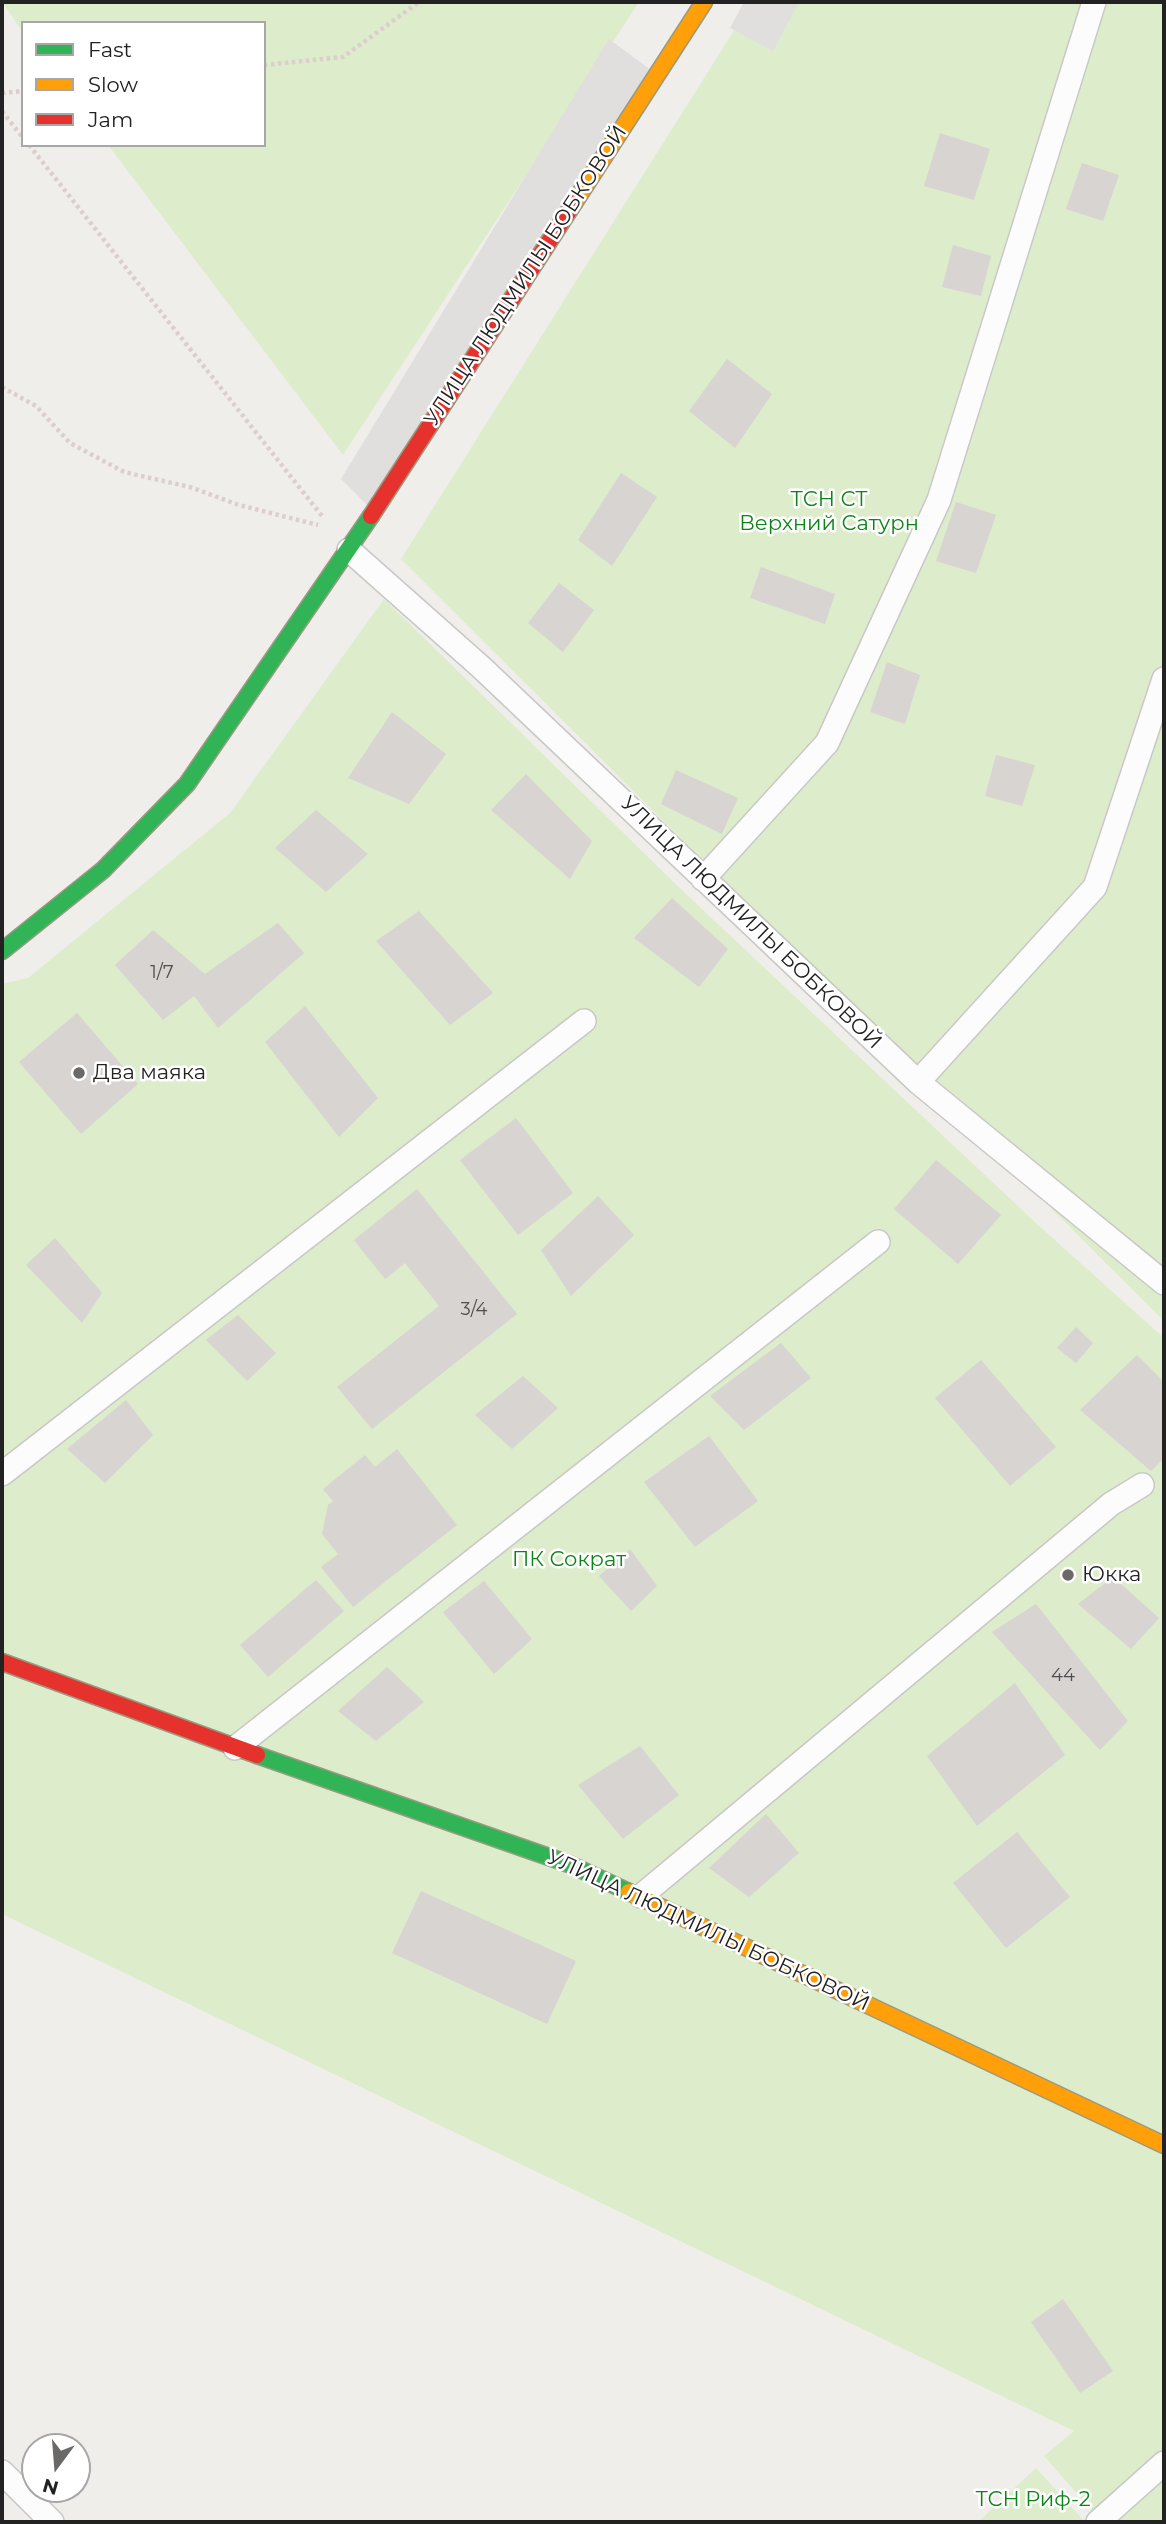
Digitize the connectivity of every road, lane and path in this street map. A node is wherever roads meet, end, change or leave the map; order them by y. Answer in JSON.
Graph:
{"nodes":[{"id":1,"x":419,"y":2,"type":"edge"},
{"id":2,"x":704,"y":2,"type":"edge"},
{"id":3,"x":1094,"y":2,"type":"edge"},
{"id":4,"x":266,"y":65,"type":"edge"},
{"id":5,"x":21,"y":91,"type":"edge"},
{"id":6,"x":2,"y":93,"type":"edge"},
{"id":7,"x":2,"y":111,"type":"edge"},
{"id":8,"x":21,"y":135,"type":"edge"},
{"id":9,"x":31,"y":147,"type":"edge"},
{"id":10,"x":2,"y":387,"type":"edge"},
{"id":11,"x":332,"y":529,"type":"junction"},
{"id":12,"x":349,"y":550,"type":"junction"},
{"id":13,"x":1164,"y":679,"type":"edge"},
{"id":14,"x":703,"y":878,"type":"junction"},
{"id":15,"x":2,"y":951,"type":"edge"},
{"id":16,"x":584,"y":1021,"type":"dead end"},
{"id":17,"x":918,"y":1082,"type":"junction"},
{"id":18,"x":878,"y":1242,"type":"dead end"},
{"id":19,"x":1164,"y":1283,"type":"edge"},
{"id":20,"x":2,"y":1474,"type":"edge"},
{"id":21,"x":1142,"y":1485,"type":"dead end"},
{"id":22,"x":2,"y":1662,"type":"edge"},
{"id":23,"x":235,"y":1748,"type":"junction"},
{"id":24,"x":641,"y":1896,"type":"junction"},
{"id":25,"x":1164,"y":2145,"type":"edge"},
{"id":26,"x":1164,"y":2463,"type":"edge"},
{"id":27,"x":2,"y":2472,"type":"edge"},
{"id":28,"x":52,"y":2522,"type":"edge"},
{"id":29,"x":1098,"y":2522,"type":"edge"}],
"edges":[{"from":1,"to":4,"type":"path"},
{"from":2,"to":12,"type":"street","name":"УЛИЦА ЛЮДМИЛЫ БОБКОВОЙ"},
{"from":3,"to":14,"type":"lane"},
{"from":5,"to":6,"type":"path"},
{"from":7,"to":8,"type":"path"},
{"from":9,"to":11,"type":"path"},
{"from":10,"to":11,"type":"path"},
{"from":11,"to":12,"type":"path"},
{"from":12,"to":14,"type":"lane","name":"УЛИЦА ЛЮДМИЛЫ БОБКОВОЙ"},
{"from":12,"to":15,"type":"street","name":"УЛИЦА ЛЮДМИЛЫ БОБКОВОЙ"},
{"from":13,"to":17,"type":"lane"},
{"from":14,"to":17,"type":"lane","name":"УЛИЦА ЛЮДМИЛЫ БОБКОВОЙ"},
{"from":16,"to":20,"type":"lane"},
{"from":17,"to":19,"type":"lane","name":"УЛИЦА ЛЮДМИЛЫ БОБКОВОЙ"},
{"from":18,"to":23,"type":"lane"},
{"from":21,"to":24,"type":"lane"},
{"from":22,"to":23,"type":"street","name":"УЛИЦА ЛЮДМИЛЫ БОБКОВОЙ"},
{"from":23,"to":24,"type":"street","name":"УЛИЦА ЛЮДМИЛЫ БОБКОВОЙ"},
{"from":24,"to":25,"type":"street","name":"УЛИЦА ЛЮДМИЛЫ БОБКОВОЙ"},
{"from":26,"to":29,"type":"lane"},
{"from":27,"to":28,"type":"lane"}]}
